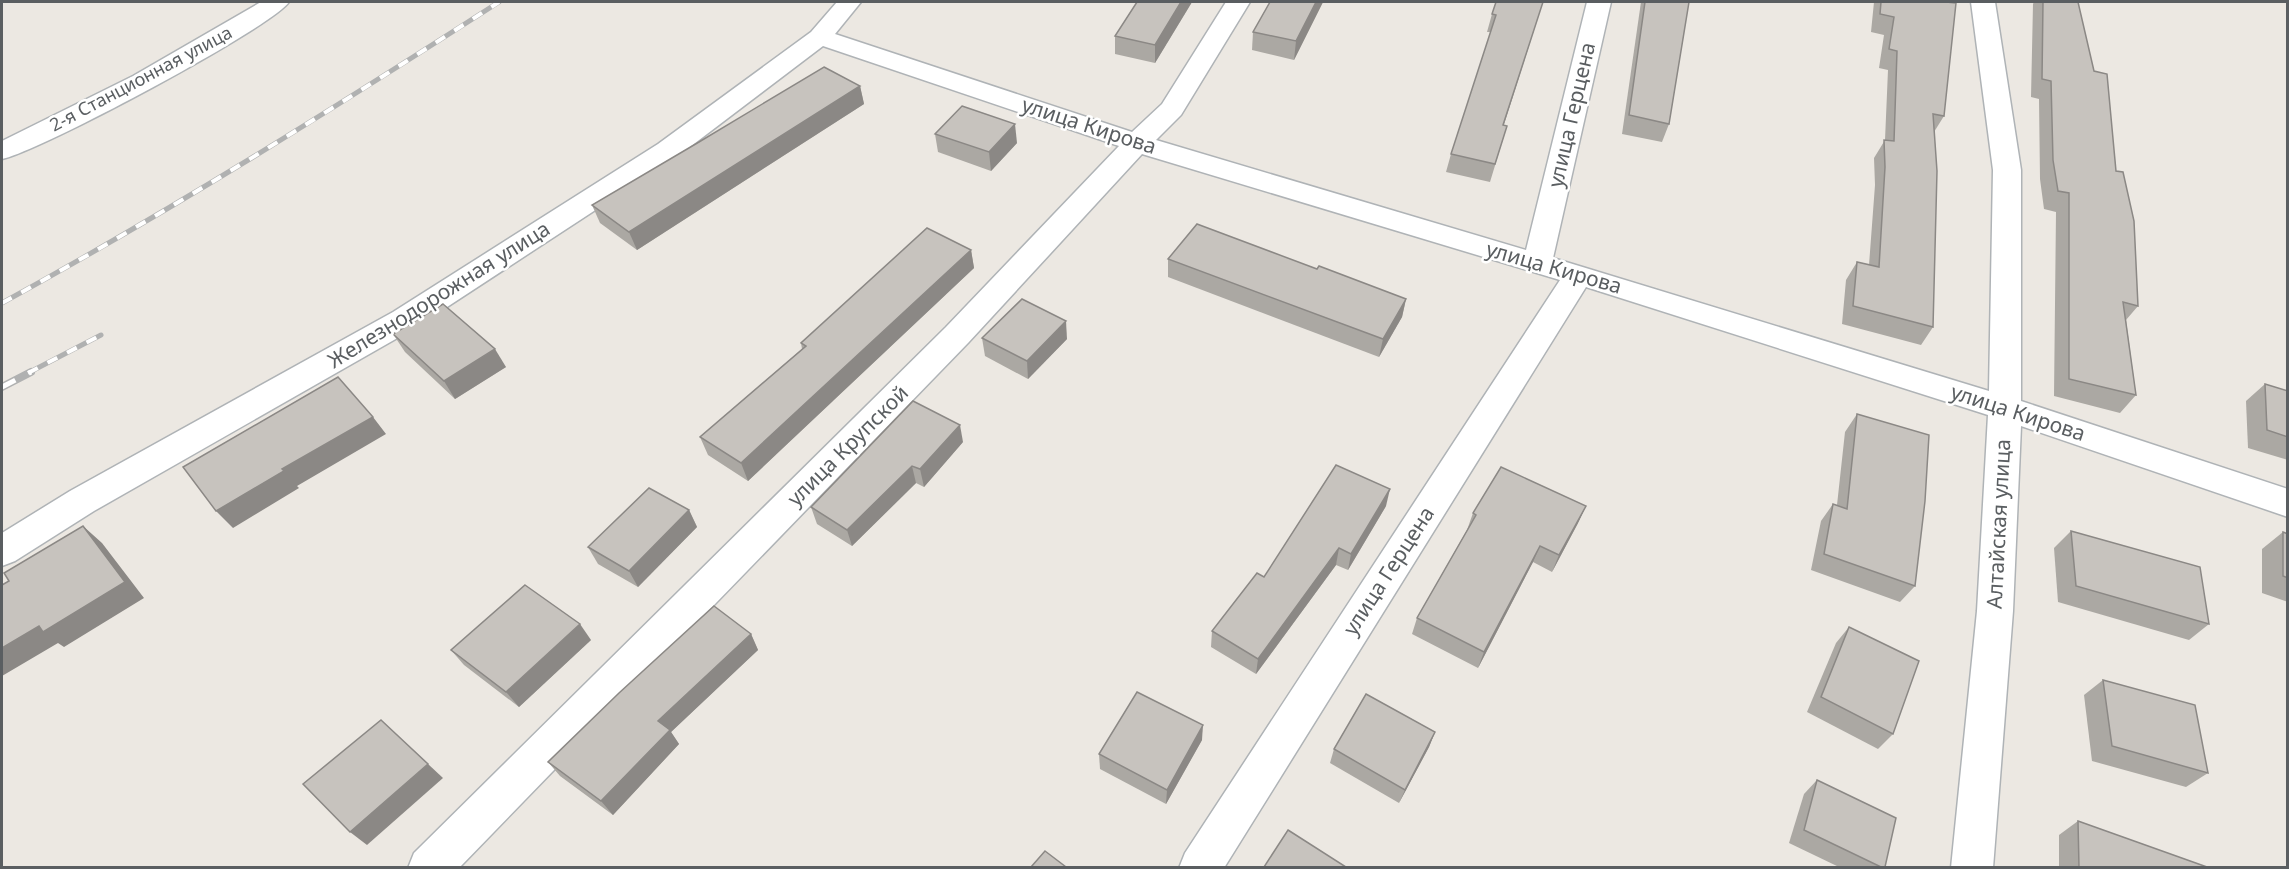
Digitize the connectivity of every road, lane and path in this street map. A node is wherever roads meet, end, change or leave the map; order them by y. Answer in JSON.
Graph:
{"nodes":[{"id":1,"x":277,"y":2,"type":"edge"},
{"id":2,"x":849,"y":2,"type":"edge"},
{"id":3,"x":1238,"y":2,"type":"edge"},
{"id":4,"x":1599,"y":2,"type":"edge"},
{"id":5,"x":1983,"y":2,"type":"edge"},
{"id":6,"x":820,"y":37,"type":"junction"},
{"id":7,"x":1137,"y":143,"type":"junction"},
{"id":8,"x":2,"y":151,"type":"edge"},
{"id":9,"x":1537,"y":264,"type":"junction"},
{"id":10,"x":1579,"y":274,"type":"junction"},
{"id":11,"x":2005,"y":408,"type":"junction"},
{"id":12,"x":2288,"y":503,"type":"edge"},
{"id":13,"x":2,"y":551,"type":"edge"},
{"id":14,"x":429,"y":867,"type":"edge"},
{"id":15,"x":1200,"y":867,"type":"edge"},
{"id":16,"x":1972,"y":867,"type":"edge"}],
"edges":[{"from":1,"to":8,"type":"street","name":"2-я Станционная улица"},
{"from":2,"to":6,"type":"street","name":"Железнодорожная улица"},
{"from":3,"to":7,"type":"street","name":"улица Крупской"},
{"from":4,"to":9,"type":"street","name":"улица Герцена"},
{"from":5,"to":11,"type":"street","name":"Алтайская улица"},
{"from":6,"to":7,"type":"street","name":"улица Кирова"},
{"from":6,"to":13,"type":"street","name":"Железнодорожная улица"},
{"from":7,"to":9,"type":"street","name":"улица Кирова"},
{"from":7,"to":14,"type":"street","name":"улица Крупской"},
{"from":9,"to":10,"type":"street","name":"улица Кирова"},
{"from":10,"to":11,"type":"street","name":"улица Кирова"},
{"from":10,"to":15,"type":"street","name":"улица Герцена"},
{"from":11,"to":12,"type":"street","name":"улица Кирова"},
{"from":11,"to":16,"type":"street","name":"Алтайская улица"}]}
